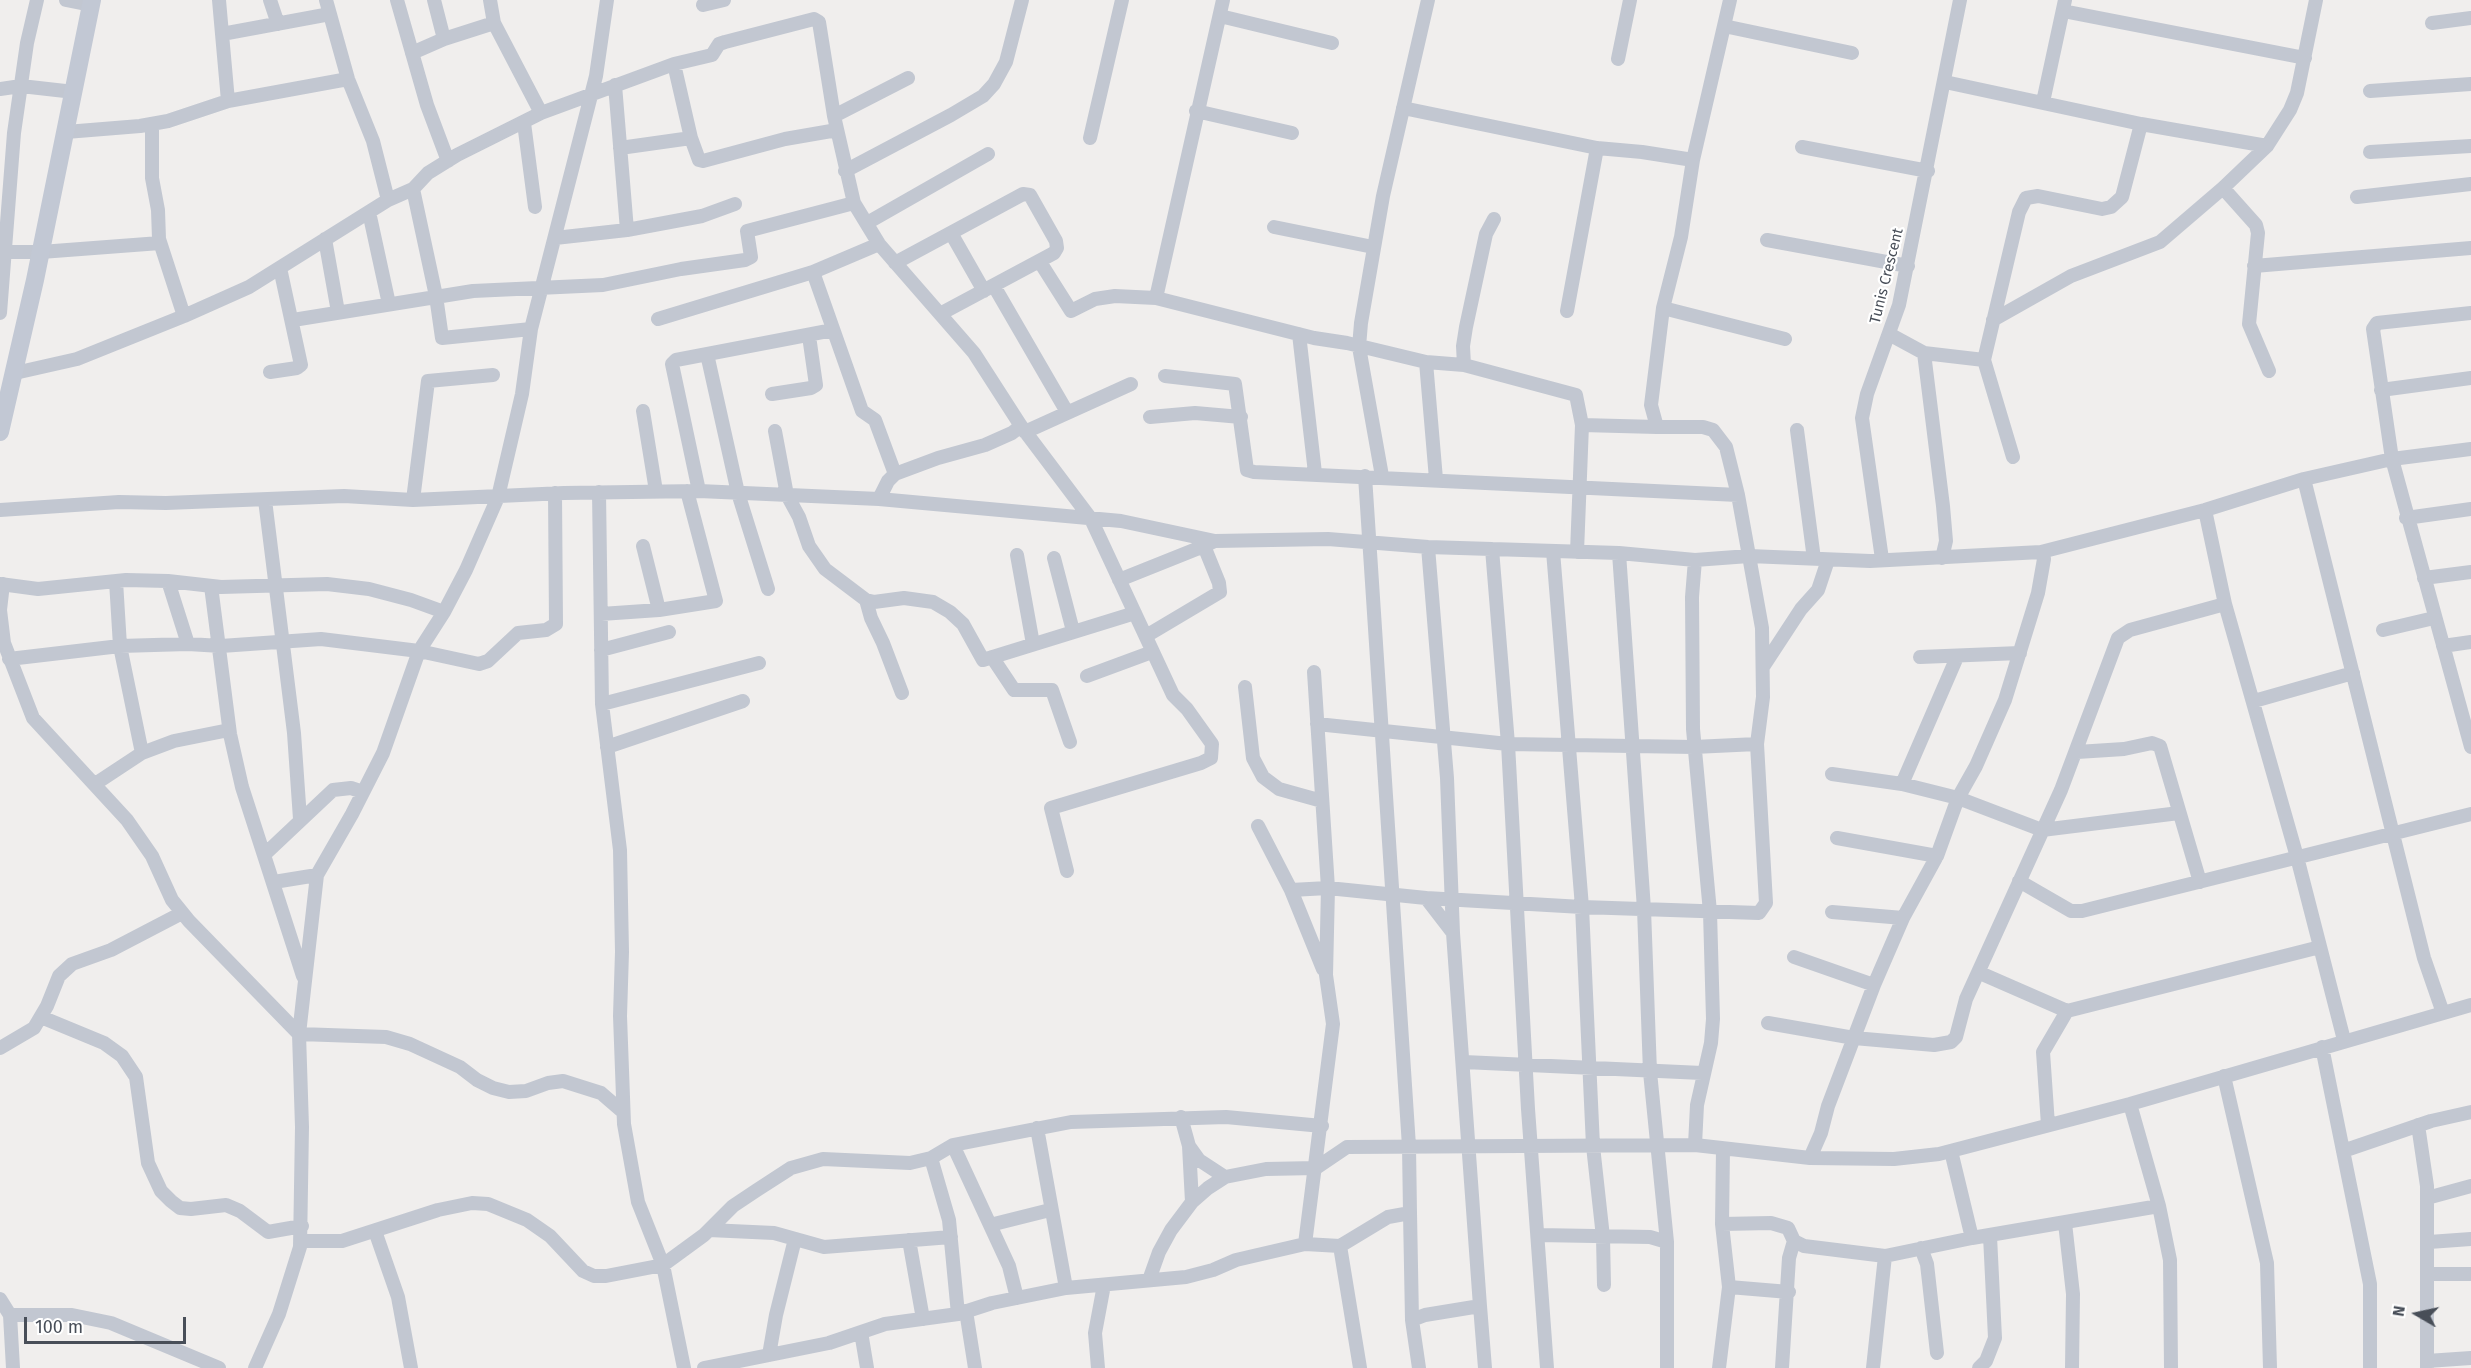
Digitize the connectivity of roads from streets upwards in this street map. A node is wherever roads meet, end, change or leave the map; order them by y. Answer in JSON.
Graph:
{"nodes":[{"id":1,"x":37,"y":0,"type":"edge"},
{"id":2,"x":66,"y":0,"type":"edge"},
{"id":3,"x":219,"y":0,"type":"edge"},
{"id":4,"x":270,"y":0,"type":"edge"},
{"id":5,"x":326,"y":0,"type":"edge"},
{"id":6,"x":397,"y":0,"type":"edge"},
{"id":7,"x":434,"y":0,"type":"edge"},
{"id":8,"x":490,"y":0,"type":"edge"},
{"id":9,"x":607,"y":0,"type":"edge"},
{"id":10,"x":724,"y":0,"type":"edge"},
{"id":11,"x":1022,"y":0,"type":"edge"},
{"id":12,"x":1122,"y":0,"type":"edge"},
{"id":13,"x":1223,"y":0,"type":"edge"},
{"id":14,"x":1428,"y":0,"type":"edge"},
{"id":15,"x":1630,"y":0,"type":"edge"},
{"id":16,"x":1730,"y":0,"type":"edge"},
{"id":17,"x":1960,"y":0,"type":"edge"},
{"id":18,"x":2316,"y":0,"type":"edge"},
{"id":19,"x":92,"y":2,"type":"edge"},
{"id":20,"x":2064,"y":5,"type":"edge"},
{"id":21,"x":703,"y":6,"type":"dead end"},
{"id":22,"x":330,"y":14,"type":"junction"},
{"id":23,"x":1220,"y":16,"type":"junction"},
{"id":24,"x":2471,"y":18,"type":"edge"},
{"id":25,"x":494,"y":23,"type":"junction"},
{"id":26,"x":2432,"y":23,"type":"dead end"},
{"id":27,"x":278,"y":24,"type":"junction"},
{"id":28,"x":1724,"y":27,"type":"junction"},
{"id":29,"x":222,"y":34,"type":"junction"},
{"id":30,"x":444,"y":39,"type":"junction"},
{"id":31,"x":1332,"y":43,"type":"dead end"},
{"id":32,"x":412,"y":53,"type":"junction"},
{"id":33,"x":1852,"y":53,"type":"dead end"},
{"id":34,"x":2305,"y":58,"type":"junction"},
{"id":35,"x":1618,"y":59,"type":"dead end"},
{"id":36,"x":674,"y":64,"type":"junction"},
{"id":37,"x":908,"y":78,"type":"dead end"},
{"id":38,"x":348,"y":79,"type":"junction"},
{"id":39,"x":1945,"y":82,"type":"junction"},
{"id":40,"x":2471,"y":84,"type":"edge"},
{"id":41,"x":615,"y":85,"type":"junction"},
{"id":42,"x":21,"y":86,"type":"junction"},
{"id":43,"x":0,"y":89,"type":"edge"},
{"id":44,"x":2370,"y":91,"type":"dead end"},
{"id":45,"x":74,"y":92,"type":"junction"},
{"id":46,"x":591,"y":94,"type":"junction"},
{"id":47,"x":228,"y":101,"type":"junction"},
{"id":48,"x":2043,"y":102,"type":"junction"},
{"id":49,"x":1403,"y":108,"type":"junction"},
{"id":50,"x":1196,"y":111,"type":"junction"},
{"id":51,"x":541,"y":113,"type":"junction"},
{"id":52,"x":524,"y":123,"type":"junction"},
{"id":53,"x":835,"y":123,"type":"junction"},
{"id":54,"x":152,"y":124,"type":"junction"},
{"id":55,"x":2141,"y":124,"type":"junction"},
{"id":56,"x":66,"y":132,"type":"junction"},
{"id":57,"x":1292,"y":133,"type":"dead end"},
{"id":58,"x":692,"y":138,"type":"junction"},
{"id":59,"x":1090,"y":138,"type":"dead end"},
{"id":60,"x":2267,"y":146,"type":"junction"},
{"id":61,"x":2471,"y":146,"type":"edge"},
{"id":62,"x":1802,"y":147,"type":"dead end"},
{"id":63,"x":620,"y":148,"type":"junction"},
{"id":64,"x":1597,"y":148,"type":"junction"},
{"id":65,"x":2370,"y":152,"type":"dead end"},
{"id":66,"x":988,"y":154,"type":"dead end"},
{"id":67,"x":1693,"y":160,"type":"junction"},
{"id":68,"x":448,"y":161,"type":"junction"},
{"id":69,"x":845,"y":171,"type":"junction"},
{"id":70,"x":1928,"y":171,"type":"junction"},
{"id":71,"x":2471,"y":184,"type":"edge"},
{"id":72,"x":2223,"y":188,"type":"junction"},
{"id":73,"x":413,"y":189,"type":"junction"},
{"id":74,"x":2357,"y":197,"type":"dead end"},
{"id":75,"x":388,"y":200,"type":"junction"},
{"id":76,"x":854,"y":203,"type":"junction"},
{"id":77,"x":735,"y":204,"type":"dead end"},
{"id":78,"x":535,"y":207,"type":"dead end"},
{"id":79,"x":369,"y":212,"type":"junction"},
{"id":80,"x":1494,"y":219,"type":"dead end"},
{"id":81,"x":867,"y":223,"type":"junction"},
{"id":82,"x":1274,"y":227,"type":"dead end"},
{"id":83,"x":627,"y":230,"type":"junction"},
{"id":84,"x":951,"y":233,"type":"junction"},
{"id":85,"x":555,"y":238,"type":"junction"},
{"id":86,"x":325,"y":239,"type":"junction"},
{"id":87,"x":1767,"y":240,"type":"dead end"},
{"id":88,"x":160,"y":243,"type":"junction"},
{"id":89,"x":879,"y":244,"type":"junction"},
{"id":90,"x":1372,"y":247,"type":"junction"},
{"id":91,"x":2471,"y":248,"type":"edge"},
{"id":92,"x":3,"y":252,"type":"edge"},
{"id":93,"x":41,"y":252,"type":"junction"},
{"id":94,"x":1040,"y":262,"type":"junction"},
{"id":95,"x":895,"y":263,"type":"junction"},
{"id":96,"x":1908,"y":266,"type":"junction"},
{"id":97,"x":2254,"y":266,"type":"junction"},
{"id":98,"x":280,"y":268,"type":"junction"},
{"id":99,"x":813,"y":272,"type":"junction"},
{"id":100,"x":541,"y":289,"type":"junction"},
{"id":101,"x":989,"y":289,"type":"junction"},
{"id":102,"x":436,"y":296,"type":"junction"},
{"id":103,"x":1156,"y":298,"type":"junction"},
{"id":104,"x":389,"y":304,"type":"junction"},
{"id":105,"x":1663,"y":308,"type":"junction"},
{"id":106,"x":1567,"y":311,"type":"dead end"},
{"id":107,"x":338,"y":312,"type":"junction"},
{"id":108,"x":2471,"y":312,"type":"edge"},
{"id":109,"x":0,"y":313,"type":"edge"},
{"id":110,"x":940,"y":314,"type":"junction"},
{"id":111,"x":184,"y":316,"type":"junction"},
{"id":112,"x":658,"y":319,"type":"dead end"},
{"id":113,"x":293,"y":320,"type":"junction"},
{"id":114,"x":1993,"y":320,"type":"junction"},
{"id":115,"x":531,"y":329,"type":"junction"},
{"id":116,"x":833,"y":330,"type":"junction"},
{"id":117,"x":1299,"y":334,"type":"junction"},
{"id":118,"x":1889,"y":334,"type":"junction"},
{"id":119,"x":808,"y":336,"type":"junction"},
{"id":120,"x":1785,"y":339,"type":"dead end"},
{"id":121,"x":1359,"y":347,"type":"junction"},
{"id":122,"x":1923,"y":352,"type":"junction"},
{"id":123,"x":707,"y":354,"type":"junction"},
{"id":124,"x":1984,"y":360,"type":"junction"},
{"id":125,"x":1426,"y":362,"type":"junction"},
{"id":126,"x":1464,"y":365,"type":"junction"},
{"id":127,"x":2269,"y":371,"type":"dead end"},
{"id":128,"x":270,"y":372,"type":"dead end"},
{"id":129,"x":15,"y":373,"type":"junction"},
{"id":130,"x":493,"y":375,"type":"dead end"},
{"id":131,"x":1165,"y":376,"type":"dead end"},
{"id":132,"x":2471,"y":378,"type":"edge"},
{"id":133,"x":1131,"y":384,"type":"dead end"},
{"id":134,"x":2381,"y":390,"type":"junction"},
{"id":135,"x":772,"y":394,"type":"dead end"},
{"id":136,"x":643,"y":411,"type":"dead end"},
{"id":137,"x":1067,"y":412,"type":"junction"},
{"id":138,"x":1150,"y":417,"type":"dead end"},
{"id":139,"x":1241,"y":417,"type":"junction"},
{"id":140,"x":1582,"y":425,"type":"junction"},
{"id":141,"x":1657,"y":427,"type":"junction"},
{"id":142,"x":1023,"y":429,"type":"junction"},
{"id":143,"x":1797,"y":430,"type":"dead end"},
{"id":144,"x":775,"y":431,"type":"dead end"},
{"id":145,"x":0,"y":432,"type":"edge"},
{"id":146,"x":2471,"y":449,"type":"edge"},
{"id":147,"x":2013,"y":457,"type":"dead end"},
{"id":148,"x":2392,"y":459,"type":"junction"},
{"id":149,"x":1315,"y":473,"type":"junction"},
{"id":150,"x":895,"y":474,"type":"junction"},
{"id":151,"x":1365,"y":476,"type":"junction"},
{"id":152,"x":1382,"y":476,"type":"junction"},
{"id":153,"x":1436,"y":479,"type":"junction"},
{"id":154,"x":2304,"y":479,"type":"junction"},
{"id":155,"x":1578,"y":487,"type":"junction"},
{"id":156,"x":656,"y":491,"type":"junction"},
{"id":157,"x":693,"y":491,"type":"junction"},
{"id":158,"x":599,"y":492,"type":"junction"},
{"id":159,"x":555,"y":493,"type":"junction"},
{"id":160,"x":738,"y":494,"type":"junction"},
{"id":161,"x":787,"y":495,"type":"junction"},
{"id":162,"x":1738,"y":495,"type":"junction"},
{"id":163,"x":498,"y":497,"type":"junction"},
{"id":164,"x":879,"y":499,"type":"junction"},
{"id":165,"x":265,"y":500,"type":"junction"},
{"id":166,"x":413,"y":500,"type":"junction"},
{"id":167,"x":2471,"y":508,"type":"edge"},
{"id":168,"x":0,"y":510,"type":"edge"},
{"id":169,"x":2205,"y":510,"type":"junction"},
{"id":170,"x":2406,"y":518,"type":"junction"},
{"id":171,"x":1091,"y":519,"type":"junction"},
{"id":172,"x":1369,"y":542,"type":"junction"},
{"id":173,"x":1210,"y":543,"type":"junction"},
{"id":174,"x":643,"y":546,"type":"dead end"},
{"id":175,"x":1428,"y":547,"type":"junction"},
{"id":176,"x":1492,"y":549,"type":"junction"},
{"id":177,"x":1553,"y":551,"type":"junction"},
{"id":178,"x":1577,"y":552,"type":"junction"},
{"id":179,"x":2041,"y":552,"type":"junction"},
{"id":180,"x":1619,"y":553,"type":"junction"},
{"id":181,"x":1017,"y":555,"type":"dead end"},
{"id":182,"x":1749,"y":556,"type":"junction"},
{"id":183,"x":1054,"y":558,"type":"dead end"},
{"id":184,"x":1946,"y":558,"type":"junction"},
{"id":185,"x":1882,"y":559,"type":"junction"},
{"id":186,"x":1695,"y":560,"type":"junction"},
{"id":187,"x":1821,"y":560,"type":"junction"},
{"id":188,"x":2471,"y":572,"type":"edge"},
{"id":189,"x":2424,"y":578,"type":"junction"},
{"id":190,"x":1119,"y":580,"type":"junction"},
{"id":191,"x":116,"y":581,"type":"junction"},
{"id":192,"x":168,"y":581,"type":"junction"},
{"id":193,"x":1,"y":584,"type":"edge"},
{"id":194,"x":277,"y":585,"type":"junction"},
{"id":195,"x":211,"y":586,"type":"junction"},
{"id":196,"x":768,"y":589,"type":"dead end"},
{"id":197,"x":866,"y":600,"type":"junction"},
{"id":198,"x":2225,"y":604,"type":"junction"},
{"id":199,"x":659,"y":610,"type":"junction"},
{"id":200,"x":444,"y":612,"type":"junction"},
{"id":201,"x":1135,"y":613,"type":"junction"},
{"id":202,"x":601,"y":614,"type":"junction"},
{"id":203,"x":2434,"y":618,"type":"junction"},
{"id":204,"x":2383,"y":630,"type":"dead end"},
{"id":205,"x":1072,"y":631,"type":"junction"},
{"id":206,"x":669,"y":632,"type":"dead end"},
{"id":207,"x":1146,"y":636,"type":"junction"},
{"id":208,"x":282,"y":640,"type":"junction"},
{"id":209,"x":2471,"y":642,"type":"edge"},
{"id":210,"x":188,"y":644,"type":"junction"},
{"id":211,"x":1033,"y":644,"type":"junction"},
{"id":212,"x":120,"y":646,"type":"junction"},
{"id":213,"x":221,"y":646,"type":"junction"},
{"id":214,"x":2443,"y":646,"type":"junction"},
{"id":215,"x":601,"y":650,"type":"junction"},
{"id":216,"x":419,"y":651,"type":"junction"},
{"id":217,"x":1152,"y":652,"type":"junction"},
{"id":218,"x":2020,"y":652,"type":"junction"},
{"id":219,"x":992,"y":657,"type":"junction"},
{"id":220,"x":1920,"y":657,"type":"dead end"},
{"id":221,"x":1957,"y":657,"type":"junction"},
{"id":222,"x":9,"y":659,"type":"junction"},
{"id":223,"x":759,"y":663,"type":"dead end"},
{"id":224,"x":1763,"y":667,"type":"junction"},
{"id":225,"x":1314,"y":672,"type":"dead end"},
{"id":226,"x":2354,"y":673,"type":"junction"},
{"id":227,"x":1087,"y":675,"type":"dead end"},
{"id":228,"x":1245,"y":687,"type":"dead end"},
{"id":229,"x":902,"y":693,"type":"dead end"},
{"id":230,"x":743,"y":701,"type":"dead end"},
{"id":231,"x":2254,"y":701,"type":"junction"},
{"id":232,"x":602,"y":704,"type":"junction"},
{"id":233,"x":1317,"y":724,"type":"junction"},
{"id":234,"x":230,"y":730,"type":"junction"},
{"id":235,"x":1382,"y":732,"type":"junction"},
{"id":236,"x":1444,"y":736,"type":"junction"},
{"id":237,"x":1070,"y":742,"type":"dead end"},
{"id":238,"x":1508,"y":744,"type":"junction"},
{"id":239,"x":1757,"y":744,"type":"junction"},
{"id":240,"x":1570,"y":745,"type":"junction"},
{"id":241,"x":1633,"y":746,"type":"junction"},
{"id":242,"x":608,"y":747,"type":"junction"},
{"id":243,"x":1694,"y":747,"type":"junction"},
{"id":244,"x":2471,"y":747,"type":"edge"},
{"id":245,"x":2077,"y":752,"type":"junction"},
{"id":246,"x":142,"y":753,"type":"junction"},
{"id":247,"x":1832,"y":774,"type":"dead end"},
{"id":248,"x":95,"y":784,"type":"junction"},
{"id":249,"x":1902,"y":784,"type":"junction"},
{"id":250,"x":363,"y":792,"type":"junction"},
{"id":251,"x":1958,"y":798,"type":"junction"},
{"id":252,"x":1322,"y":801,"type":"junction"},
{"id":253,"x":2179,"y":813,"type":"junction"},
{"id":254,"x":2471,"y":814,"type":"edge"},
{"id":255,"x":300,"y":819,"type":"junction"},
{"id":256,"x":1258,"y":826,"type":"dead end"},
{"id":257,"x":2042,"y":830,"type":"junction"},
{"id":258,"x":2394,"y":832,"type":"junction"},
{"id":259,"x":1837,"y":838,"type":"dead end"},
{"id":260,"x":264,"y":855,"type":"junction"},
{"id":261,"x":1937,"y":856,"type":"junction"},
{"id":262,"x":2297,"y":857,"type":"junction"},
{"id":263,"x":1067,"y":871,"type":"dead end"},
{"id":264,"x":316,"y":874,"type":"junction"},
{"id":265,"x":2019,"y":881,"type":"junction"},
{"id":266,"x":274,"y":882,"type":"junction"},
{"id":267,"x":2200,"y":882,"type":"junction"},
{"id":268,"x":1328,"y":888,"type":"junction"},
{"id":269,"x":1291,"y":890,"type":"junction"},
{"id":270,"x":1393,"y":893,"type":"junction"},
{"id":271,"x":1426,"y":898,"type":"junction"},
{"id":272,"x":1452,"y":898,"type":"junction"},
{"id":273,"x":1516,"y":903,"type":"junction"},
{"id":274,"x":1582,"y":908,"type":"junction"},
{"id":275,"x":1644,"y":909,"type":"junction"},
{"id":276,"x":1710,"y":912,"type":"junction"},
{"id":277,"x":1832,"y":912,"type":"dead end"},
{"id":278,"x":182,"y":913,"type":"junction"},
{"id":279,"x":1903,"y":918,"type":"junction"},
{"id":280,"x":1453,"y":933,"type":"junction"},
{"id":281,"x":2320,"y":947,"type":"junction"},
{"id":282,"x":1794,"y":957,"type":"dead end"},
{"id":283,"x":1980,"y":973,"type":"junction"},
{"id":284,"x":1326,"y":975,"type":"junction"},
{"id":285,"x":304,"y":978,"type":"junction"},
{"id":286,"x":1874,"y":985,"type":"junction"},
{"id":287,"x":2471,"y":1005,"type":"edge"},
{"id":288,"x":2067,"y":1011,"type":"junction"},
{"id":289,"x":2442,"y":1013,"type":"junction"},
{"id":290,"x":41,"y":1017,"type":"junction"},
{"id":291,"x":1768,"y":1023,"type":"dead end"},
{"id":292,"x":299,"y":1034,"type":"junction"},
{"id":293,"x":1854,"y":1038,"type":"junction"},
{"id":294,"x":2344,"y":1040,"type":"junction"},
{"id":295,"x":2322,"y":1047,"type":"junction"},
{"id":296,"x":0,"y":1048,"type":"edge"},
{"id":297,"x":1464,"y":1062,"type":"junction"},
{"id":298,"x":1526,"y":1064,"type":"junction"},
{"id":299,"x":1589,"y":1069,"type":"junction"},
{"id":300,"x":1650,"y":1072,"type":"junction"},
{"id":301,"x":1702,"y":1073,"type":"junction"},
{"id":302,"x":2224,"y":1076,"type":"junction"},
{"id":303,"x":2130,"y":1104,"type":"junction"},
{"id":304,"x":623,"y":1112,"type":"junction"},
{"id":305,"x":2471,"y":1112,"type":"edge"},
{"id":306,"x":1180,"y":1117,"type":"junction"},
{"id":307,"x":2048,"y":1125,"type":"junction"},
{"id":308,"x":2418,"y":1125,"type":"junction"},
{"id":309,"x":1322,"y":1126,"type":"junction"},
{"id":310,"x":1037,"y":1128,"type":"junction"},
{"id":311,"x":954,"y":1145,"type":"junction"},
{"id":312,"x":1701,"y":1145,"type":"junction"},
{"id":313,"x":1189,"y":1146,"type":"junction"},
{"id":314,"x":1409,"y":1146,"type":"junction"},
{"id":315,"x":1593,"y":1146,"type":"junction"},
{"id":316,"x":1658,"y":1146,"type":"junction"},
{"id":317,"x":1468,"y":1147,"type":"junction"},
{"id":318,"x":1531,"y":1148,"type":"junction"},
{"id":319,"x":1723,"y":1149,"type":"junction"},
{"id":320,"x":1952,"y":1151,"type":"junction"},
{"id":321,"x":2343,"y":1151,"type":"junction"},
{"id":322,"x":932,"y":1158,"type":"junction"},
{"id":323,"x":1810,"y":1158,"type":"junction"},
{"id":324,"x":1316,"y":1168,"type":"junction"},
{"id":325,"x":1225,"y":1177,"type":"junction"},
{"id":326,"x":2471,"y":1186,"type":"edge"},
{"id":327,"x":2427,"y":1198,"type":"junction"},
{"id":328,"x":1192,"y":1202,"type":"junction"},
{"id":329,"x":2159,"y":1206,"type":"junction"},
{"id":330,"x":1050,"y":1210,"type":"junction"},
{"id":331,"x":1410,"y":1213,"type":"junction"},
{"id":332,"x":2065,"y":1223,"type":"junction"},
{"id":333,"x":1722,"y":1224,"type":"junction"},
{"id":334,"x":990,"y":1225,"type":"junction"},
{"id":335,"x":302,"y":1226,"type":"junction"},
{"id":336,"x":709,"y":1230,"type":"junction"},
{"id":337,"x":375,"y":1231,"type":"junction"},
{"id":338,"x":1538,"y":1235,"type":"junction"},
{"id":339,"x":1603,"y":1236,"type":"junction"},
{"id":340,"x":1990,"y":1236,"type":"junction"},
{"id":341,"x":951,"y":1237,"type":"junction"},
{"id":342,"x":1972,"y":1238,"type":"junction"},
{"id":343,"x":795,"y":1239,"type":"junction"},
{"id":344,"x":2471,"y":1239,"type":"edge"},
{"id":345,"x":909,"y":1240,"type":"junction"},
{"id":346,"x":301,"y":1241,"type":"junction"},
{"id":347,"x":1794,"y":1241,"type":"junction"},
{"id":348,"x":1667,"y":1242,"type":"junction"},
{"id":349,"x":2429,"y":1242,"type":"junction"},
{"id":350,"x":1305,"y":1244,"type":"junction"},
{"id":351,"x":1340,"y":1246,"type":"junction"},
{"id":352,"x":1921,"y":1248,"type":"junction"},
{"id":353,"x":1885,"y":1256,"type":"junction"},
{"id":354,"x":663,"y":1265,"type":"junction"},
{"id":355,"x":2427,"y":1274,"type":"junction"},
{"id":356,"x":2471,"y":1274,"type":"edge"},
{"id":357,"x":1149,"y":1280,"type":"junction"},
{"id":358,"x":1104,"y":1285,"type":"junction"},
{"id":359,"x":1604,"y":1285,"type":"dead end"},
{"id":360,"x":1729,"y":1287,"type":"junction"},
{"id":361,"x":1066,"y":1288,"type":"junction"},
{"id":362,"x":1789,"y":1292,"type":"junction"},
{"id":363,"x":1017,"y":1298,"type":"junction"},
{"id":364,"x":0,"y":1299,"type":"edge"},
{"id":365,"x":1480,"y":1306,"type":"junction"},
{"id":366,"x":962,"y":1313,"type":"junction"},
{"id":367,"x":10,"y":1315,"type":"junction"},
{"id":368,"x":923,"y":1319,"type":"junction"},
{"id":369,"x":1412,"y":1320,"type":"junction"},
{"id":370,"x":861,"y":1332,"type":"junction"},
{"id":371,"x":1937,"y":1353,"type":"dead end"},
{"id":372,"x":770,"y":1355,"type":"junction"},
{"id":373,"x":2471,"y":1358,"type":"edge"},
{"id":374,"x":2427,"y":1365,"type":"edge"},
{"id":375,"x":14,"y":1368,"type":"edge"},
{"id":376,"x":219,"y":1368,"type":"edge"},
{"id":377,"x":255,"y":1368,"type":"edge"},
{"id":378,"x":411,"y":1368,"type":"edge"},
{"id":379,"x":684,"y":1368,"type":"edge"},
{"id":380,"x":704,"y":1368,"type":"edge"},
{"id":381,"x":867,"y":1368,"type":"edge"},
{"id":382,"x":975,"y":1368,"type":"edge"},
{"id":383,"x":1098,"y":1368,"type":"edge"},
{"id":384,"x":1360,"y":1368,"type":"edge"},
{"id":385,"x":1419,"y":1368,"type":"edge"},
{"id":386,"x":1485,"y":1368,"type":"edge"},
{"id":387,"x":1547,"y":1368,"type":"edge"},
{"id":388,"x":1667,"y":1368,"type":"edge"},
{"id":389,"x":1719,"y":1368,"type":"edge"},
{"id":390,"x":1782,"y":1368,"type":"edge"},
{"id":391,"x":1873,"y":1368,"type":"edge"},
{"id":392,"x":1979,"y":1368,"type":"edge"},
{"id":393,"x":2072,"y":1368,"type":"edge"},
{"id":394,"x":2171,"y":1368,"type":"edge"},
{"id":395,"x":2270,"y":1368,"type":"edge"},
{"id":396,"x":2370,"y":1368,"type":"edge"}],
"edges":[{"from":1,"to":42,"type":"street"},
{"from":2,"to":19,"type":"street"},
{"from":3,"to":29,"type":"street"},
{"from":4,"to":27,"type":"street"},
{"from":5,"to":22,"type":"street"},
{"from":6,"to":32,"type":"street"},
{"from":7,"to":30,"type":"street"},
{"from":8,"to":25,"type":"street"},
{"from":9,"to":46,"type":"street"},
{"from":10,"to":21,"type":"street"},
{"from":11,"to":69,"type":"street"},
{"from":12,"to":59,"type":"street"},
{"from":13,"to":23,"type":"street"},
{"from":14,"to":49,"type":"street"},
{"from":15,"to":35,"type":"street"},
{"from":16,"to":28,"type":"street"},
{"from":17,"to":39,"type":"street","name":"Tunis Crescent"},
{"from":18,"to":34,"type":"street"},
{"from":19,"to":45,"type":"street"},
{"from":20,"to":34,"type":"street"},
{"from":20,"to":48,"type":"street"},
{"from":22,"to":27,"type":"street"},
{"from":22,"to":38,"type":"street"},
{"from":23,"to":31,"type":"street"},
{"from":23,"to":50,"type":"street"},
{"from":24,"to":26,"type":"street"},
{"from":25,"to":30,"type":"street"},
{"from":25,"to":51,"type":"street"},
{"from":27,"to":29,"type":"street"},
{"from":28,"to":33,"type":"street"},
{"from":28,"to":67,"type":"street"},
{"from":29,"to":47,"type":"street"},
{"from":30,"to":32,"type":"street"},
{"from":32,"to":68,"type":"street"},
{"from":34,"to":60,"type":"street"},
{"from":36,"to":41,"type":"street"},
{"from":36,"to":53,"type":"street"},
{"from":36,"to":58,"type":"street"},
{"from":37,"to":53,"type":"street"},
{"from":38,"to":47,"type":"street"},
{"from":38,"to":75,"type":"street"},
{"from":39,"to":48,"type":"street"},
{"from":39,"to":70,"type":"street","name":"Tunis Crescent"},
{"from":40,"to":44,"type":"street"},
{"from":41,"to":46,"type":"street"},
{"from":41,"to":63,"type":"street"},
{"from":42,"to":43,"type":"street"},
{"from":42,"to":45,"type":"street"},
{"from":42,"to":92,"type":"street"},
{"from":45,"to":56,"type":"street"},
{"from":46,"to":51,"type":"street"},
{"from":46,"to":85,"type":"street"},
{"from":47,"to":54,"type":"street"},
{"from":48,"to":55,"type":"street"},
{"from":49,"to":64,"type":"street"},
{"from":49,"to":90,"type":"street"},
{"from":50,"to":57,"type":"street"},
{"from":50,"to":103,"type":"street"},
{"from":51,"to":52,"type":"street"},
{"from":52,"to":68,"type":"street"},
{"from":52,"to":78,"type":"street"},
{"from":53,"to":58,"type":"street"},
{"from":53,"to":69,"type":"street"},
{"from":54,"to":56,"type":"street"},
{"from":54,"to":88,"type":"street"},
{"from":55,"to":60,"type":"street"},
{"from":55,"to":114,"type":"street"},
{"from":56,"to":93,"type":"street"},
{"from":58,"to":63,"type":"street"},
{"from":60,"to":72,"type":"street"},
{"from":61,"to":65,"type":"street"},
{"from":62,"to":70,"type":"street"},
{"from":63,"to":83,"type":"street"},
{"from":64,"to":67,"type":"street"},
{"from":64,"to":106,"type":"street"},
{"from":66,"to":81,"type":"street"},
{"from":67,"to":105,"type":"street"},
{"from":68,"to":73,"type":"street"},
{"from":69,"to":76,"type":"street"},
{"from":70,"to":96,"type":"street","name":"Tunis Crescent"},
{"from":71,"to":74,"type":"street"},
{"from":72,"to":97,"type":"street"},
{"from":72,"to":114,"type":"street"},
{"from":73,"to":75,"type":"street"},
{"from":73,"to":102,"type":"street"},
{"from":75,"to":79,"type":"street"},
{"from":76,"to":81,"type":"street"},
{"from":76,"to":100,"type":"street"},
{"from":77,"to":83,"type":"street"},
{"from":79,"to":86,"type":"street"},
{"from":79,"to":104,"type":"street"},
{"from":80,"to":126,"type":"street"},
{"from":81,"to":89,"type":"street"},
{"from":82,"to":90,"type":"street"},
{"from":83,"to":85,"type":"street"},
{"from":84,"to":94,"type":"street"},
{"from":84,"to":95,"type":"street"},
{"from":84,"to":101,"type":"street"},
{"from":85,"to":100,"type":"street"},
{"from":86,"to":98,"type":"street"},
{"from":86,"to":107,"type":"street"},
{"from":87,"to":96,"type":"street"},
{"from":88,"to":93,"type":"street"},
{"from":88,"to":111,"type":"street"},
{"from":89,"to":95,"type":"street"},
{"from":89,"to":99,"type":"street"},
{"from":90,"to":121,"type":"street"},
{"from":91,"to":97,"type":"street"},
{"from":92,"to":93,"type":"street"},
{"from":92,"to":109,"type":"street"},
{"from":93,"to":129,"type":"street"},
{"from":94,"to":101,"type":"street"},
{"from":94,"to":103,"type":"street"},
{"from":95,"to":110,"type":"street"},
{"from":96,"to":118,"type":"street","name":"Tunis Crescent"},
{"from":97,"to":127,"type":"street"},
{"from":98,"to":111,"type":"street"},
{"from":98,"to":113,"type":"street"},
{"from":99,"to":112,"type":"street"},
{"from":99,"to":116,"type":"street"},
{"from":100,"to":102,"type":"street"},
{"from":100,"to":115,"type":"street"},
{"from":101,"to":110,"type":"street"},
{"from":101,"to":137,"type":"street"},
{"from":102,"to":104,"type":"street"},
{"from":102,"to":115,"type":"street"},
{"from":103,"to":117,"type":"street"},
{"from":104,"to":107,"type":"street"},
{"from":105,"to":120,"type":"street"},
{"from":105,"to":141,"type":"street"},
{"from":107,"to":113,"type":"street"},
{"from":108,"to":134,"type":"street"},
{"from":110,"to":142,"type":"street"},
{"from":111,"to":129,"type":"street"},
{"from":113,"to":128,"type":"street"},
{"from":114,"to":124,"type":"street"},
{"from":115,"to":163,"type":"street"},
{"from":116,"to":119,"type":"street"},
{"from":116,"to":150,"type":"street"},
{"from":117,"to":121,"type":"street"},
{"from":117,"to":149,"type":"street"},
{"from":118,"to":122,"type":"street"},
{"from":118,"to":185,"type":"street","name":"Tunis Crescent"},
{"from":119,"to":123,"type":"street"},
{"from":119,"to":135,"type":"street"},
{"from":121,"to":125,"type":"street"},
{"from":121,"to":152,"type":"street"},
{"from":122,"to":124,"type":"street"},
{"from":122,"to":184,"type":"street"},
{"from":123,"to":157,"type":"street"},
{"from":123,"to":160,"type":"street"},
{"from":124,"to":147,"type":"street"},
{"from":125,"to":126,"type":"street"},
{"from":125,"to":153,"type":"street"},
{"from":126,"to":140,"type":"street"},
{"from":129,"to":145,"type":"street"},
{"from":130,"to":166,"type":"street"},
{"from":131,"to":139,"type":"street"},
{"from":132,"to":134,"type":"street"},
{"from":133,"to":137,"type":"street"},
{"from":134,"to":148,"type":"street"},
{"from":136,"to":156,"type":"street"},
{"from":137,"to":142,"type":"street"},
{"from":138,"to":139,"type":"street"},
{"from":139,"to":149,"type":"street"},
{"from":140,"to":141,"type":"street"},
{"from":140,"to":155,"type":"street"},
{"from":141,"to":162,"type":"street"},
{"from":142,"to":150,"type":"street"},
{"from":142,"to":171,"type":"street"},
{"from":143,"to":187,"type":"street"},
{"from":144,"to":161,"type":"street"},
{"from":146,"to":148,"type":"street"},
{"from":148,"to":154,"type":"street"},
{"from":148,"to":170,"type":"street"},
{"from":149,"to":151,"type":"street"},
{"from":150,"to":164,"type":"street"},
{"from":151,"to":152,"type":"street"},
{"from":151,"to":172,"type":"street"},
{"from":152,"to":153,"type":"street"},
{"from":153,"to":155,"type":"street"},
{"from":154,"to":169,"type":"street"},
{"from":154,"to":226,"type":"street"},
{"from":155,"to":162,"type":"street"},
{"from":155,"to":178,"type":"street"},
{"from":156,"to":157,"type":"street"},
{"from":156,"to":158,"type":"street"},
{"from":157,"to":160,"type":"street"},
{"from":157,"to":199,"type":"street"},
{"from":158,"to":159,"type":"street"},
{"from":158,"to":202,"type":"street"},
{"from":159,"to":163,"type":"street"},
{"from":159,"to":216,"type":"street"},
{"from":160,"to":161,"type":"street"},
{"from":160,"to":196,"type":"street"},
{"from":161,"to":164,"type":"street"},
{"from":161,"to":197,"type":"street"},
{"from":162,"to":182,"type":"street"},
{"from":163,"to":166,"type":"street"},
{"from":163,"to":200,"type":"street"},
{"from":164,"to":171,"type":"street"},
{"from":165,"to":166,"type":"street"},
{"from":165,"to":168,"type":"street"},
{"from":165,"to":194,"type":"street"},
{"from":167,"to":170,"type":"street"},
{"from":169,"to":179,"type":"street"},
{"from":169,"to":198,"type":"street"},
{"from":170,"to":189,"type":"street"},
{"from":171,"to":173,"type":"street"},
{"from":171,"to":190,"type":"street"},
{"from":172,"to":173,"type":"street"},
{"from":172,"to":175,"type":"street"},
{"from":172,"to":235,"type":"street"},
{"from":173,"to":190,"type":"street"},
{"from":173,"to":207,"type":"street"},
{"from":174,"to":199,"type":"street"},
{"from":175,"to":176,"type":"street"},
{"from":175,"to":236,"type":"street"},
{"from":176,"to":177,"type":"street"},
{"from":176,"to":238,"type":"street"},
{"from":177,"to":178,"type":"street"},
{"from":177,"to":240,"type":"street"},
{"from":178,"to":180,"type":"street"},
{"from":179,"to":184,"type":"street"},
{"from":179,"to":218,"type":"street"},
{"from":180,"to":186,"type":"street"},
{"from":180,"to":241,"type":"street"},
{"from":181,"to":211,"type":"street"},
{"from":182,"to":186,"type":"street"},
{"from":182,"to":187,"type":"street"},
{"from":182,"to":224,"type":"street"},
{"from":183,"to":205,"type":"street"},
{"from":184,"to":185,"type":"street"},
{"from":185,"to":187,"type":"street"},
{"from":186,"to":243,"type":"street"},
{"from":187,"to":224,"type":"street"},
{"from":188,"to":189,"type":"street"},
{"from":189,"to":203,"type":"street"},
{"from":190,"to":201,"type":"street"},
{"from":191,"to":192,"type":"street"},
{"from":191,"to":193,"type":"street"},
{"from":191,"to":212,"type":"street"},
{"from":192,"to":195,"type":"street"},
{"from":192,"to":210,"type":"street"},
{"from":193,"to":222,"type":"street"},
{"from":194,"to":195,"type":"street"},
{"from":194,"to":200,"type":"street"},
{"from":194,"to":208,"type":"street"},
{"from":195,"to":213,"type":"street"},
{"from":197,"to":219,"type":"street"},
{"from":197,"to":229,"type":"street"},
{"from":198,"to":231,"type":"street"},
{"from":198,"to":245,"type":"street"},
{"from":199,"to":202,"type":"street"},
{"from":200,"to":216,"type":"street"},
{"from":201,"to":205,"type":"street"},
{"from":201,"to":207,"type":"street"},
{"from":202,"to":215,"type":"street"},
{"from":203,"to":204,"type":"street"},
{"from":203,"to":214,"type":"street"},
{"from":205,"to":211,"type":"street"},
{"from":206,"to":215,"type":"street"},
{"from":207,"to":217,"type":"street"},
{"from":208,"to":213,"type":"street"},
{"from":208,"to":216,"type":"street"},
{"from":208,"to":255,"type":"street"},
{"from":209,"to":214,"type":"street"},
{"from":210,"to":212,"type":"street"},
{"from":210,"to":213,"type":"street"},
{"from":211,"to":219,"type":"street"},
{"from":212,"to":222,"type":"street"},
{"from":212,"to":246,"type":"street"},
{"from":213,"to":234,"type":"street"},
{"from":214,"to":244,"type":"street"},
{"from":215,"to":232,"type":"street"},
{"from":216,"to":250,"type":"street"},
{"from":217,"to":227,"type":"street"},
{"from":217,"to":263,"type":"street"},
{"from":218,"to":221,"type":"street"},
{"from":218,"to":251,"type":"street"},
{"from":219,"to":237,"type":"street"},
{"from":220,"to":221,"type":"street"},
{"from":221,"to":249,"type":"street"},
{"from":222,"to":248,"type":"street"},
{"from":223,"to":232,"type":"street"},
{"from":224,"to":239,"type":"street"},
{"from":225,"to":233,"type":"street"},
{"from":226,"to":231,"type":"street"},
{"from":226,"to":258,"type":"street"},
{"from":228,"to":252,"type":"street"},
{"from":230,"to":242,"type":"street"},
{"from":231,"to":262,"type":"street"},
{"from":232,"to":242,"type":"street"},
{"from":233,"to":235,"type":"street"},
{"from":233,"to":252,"type":"street"},
{"from":234,"to":246,"type":"street"},
{"from":234,"to":260,"type":"street"},
{"from":235,"to":236,"type":"street"},
{"from":235,"to":270,"type":"street"},
{"from":236,"to":238,"type":"street"},
{"from":236,"to":272,"type":"street"},
{"from":238,"to":240,"type":"street"},
{"from":238,"to":273,"type":"street"},
{"from":239,"to":243,"type":"street"},
{"from":239,"to":276,"type":"street"},
{"from":240,"to":241,"type":"street"},
{"from":240,"to":274,"type":"street"},
{"from":241,"to":243,"type":"street"},
{"from":241,"to":275,"type":"street"},
{"from":242,"to":304,"type":"street"},
{"from":243,"to":276,"type":"street"},
{"from":245,"to":253,"type":"street"},
{"from":245,"to":257,"type":"street"},
{"from":246,"to":248,"type":"street"},
{"from":247,"to":249,"type":"street"},
{"from":248,"to":278,"type":"street"},
{"from":249,"to":251,"type":"street"},
{"from":250,"to":255,"type":"street"},
{"from":250,"to":264,"type":"street"},
{"from":251,"to":257,"type":"street"},
{"from":251,"to":261,"type":"street"},
{"from":252,"to":268,"type":"street"},
{"from":253,"to":257,"type":"street"},
{"from":253,"to":267,"type":"street"},
{"from":254,"to":258,"type":"street"},
{"from":255,"to":260,"type":"street"},
{"from":256,"to":269,"type":"street"},
{"from":257,"to":265,"type":"street"},
{"from":258,"to":262,"type":"street"},
{"from":258,"to":289,"type":"street"},
{"from":259,"to":261,"type":"street"},
{"from":260,"to":266,"type":"street"},
{"from":261,"to":279,"type":"street"},
{"from":262,"to":267,"type":"street"},
{"from":262,"to":281,"type":"street"},
{"from":264,"to":266,"type":"street"},
{"from":264,"to":285,"type":"street"},
{"from":265,"to":267,"type":"street"},
{"from":265,"to":283,"type":"street"},
{"from":266,"to":285,"type":"street"},
{"from":268,"to":269,"type":"street"},
{"from":268,"to":270,"type":"street"},
{"from":268,"to":284,"type":"street"},
{"from":269,"to":284,"type":"street"},
{"from":270,"to":271,"type":"street"},
{"from":270,"to":314,"type":"street"},
{"from":271,"to":272,"type":"street"},
{"from":271,"to":280,"type":"street"},
{"from":272,"to":273,"type":"street"},
{"from":272,"to":280,"type":"street"},
{"from":273,"to":274,"type":"street"},
{"from":273,"to":298,"type":"street"},
{"from":274,"to":275,"type":"street"},
{"from":274,"to":299,"type":"street"},
{"from":275,"to":276,"type":"street"},
{"from":275,"to":300,"type":"street"},
{"from":276,"to":301,"type":"street"},
{"from":277,"to":279,"type":"street"},
{"from":278,"to":290,"type":"street"},
{"from":278,"to":292,"type":"street"},
{"from":279,"to":286,"type":"street"},
{"from":280,"to":297,"type":"street"},
{"from":281,"to":288,"type":"street"},
{"from":281,"to":294,"type":"street"},
{"from":282,"to":286,"type":"street"},
{"from":283,"to":288,"type":"street"},
{"from":283,"to":293,"type":"street"},
{"from":284,"to":309,"type":"street"},
{"from":285,"to":292,"type":"street"},
{"from":286,"to":293,"type":"street"},
{"from":287,"to":289,"type":"street"},
{"from":288,"to":307,"type":"street"},
{"from":289,"to":294,"type":"street"},
{"from":290,"to":296,"type":"street"},
{"from":290,"to":335,"type":"street"},
{"from":291,"to":293,"type":"street"},
{"from":292,"to":304,"type":"street"},
{"from":292,"to":335,"type":"street"},
{"from":293,"to":323,"type":"street"},
{"from":294,"to":295,"type":"street"},
{"from":295,"to":302,"type":"street"},
{"from":295,"to":321,"type":"street"},
{"from":297,"to":298,"type":"street"},
{"from":297,"to":317,"type":"street"},
{"from":298,"to":299,"type":"street"},
{"from":298,"to":318,"type":"street"},
{"from":299,"to":300,"type":"street"},
{"from":299,"to":315,"type":"street"},
{"from":300,"to":301,"type":"street"},
{"from":300,"to":316,"type":"street"},
{"from":301,"to":312,"type":"street"},
{"from":302,"to":303,"type":"street"},
{"from":302,"to":395,"type":"street"},
{"from":303,"to":307,"type":"street"},
{"from":303,"to":329,"type":"street"},
{"from":304,"to":354,"type":"street"},
{"from":305,"to":308,"type":"street"},
{"from":306,"to":309,"type":"street"},
{"from":306,"to":310,"type":"street"},
{"from":306,"to":313,"type":"street"},
{"from":307,"to":320,"type":"street"},
{"from":308,"to":321,"type":"street"},
{"from":308,"to":327,"type":"street"},
{"from":309,"to":324,"type":"street"},
{"from":310,"to":311,"type":"street"},
{"from":310,"to":330,"type":"street"},
{"from":311,"to":322,"type":"street"},
{"from":311,"to":334,"type":"street"},
{"from":312,"to":316,"type":"street"},
{"from":312,"to":319,"type":"street"},
{"from":313,"to":325,"type":"street"},
{"from":313,"to":328,"type":"street"},
{"from":314,"to":317,"type":"street"},
{"from":314,"to":324,"type":"street"},
{"from":314,"to":331,"type":"street"},
{"from":315,"to":316,"type":"street"},
{"from":315,"to":318,"type":"street"},
{"from":315,"to":339,"type":"street"},
{"from":316,"to":348,"type":"street"},
{"from":317,"to":318,"type":"street"},
{"from":317,"to":365,"type":"street"},
{"from":318,"to":338,"type":"street"},
{"from":319,"to":323,"type":"street"},
{"from":319,"to":333,"type":"street"},
{"from":320,"to":323,"type":"street"},
{"from":320,"to":342,"type":"street"},
{"from":321,"to":396,"type":"street"},
{"from":322,"to":336,"type":"street"},
{"from":322,"to":341,"type":"street"},
{"from":324,"to":325,"type":"street"},
{"from":324,"to":350,"type":"street"},
{"from":325,"to":328,"type":"street"},
{"from":326,"to":327,"type":"street"},
{"from":327,"to":349,"type":"street"},
{"from":328,"to":357,"type":"street"},
{"from":329,"to":332,"type":"street"},
{"from":329,"to":394,"type":"street"},
{"from":330,"to":334,"type":"street"},
{"from":330,"to":361,"type":"street"},
{"from":331,"to":351,"type":"street"},
{"from":331,"to":369,"type":"street"},
{"from":332,"to":340,"type":"street"},
{"from":332,"to":393,"type":"street"},
{"from":333,"to":347,"type":"street"},
{"from":333,"to":360,"type":"street"},
{"from":334,"to":363,"type":"street"},
{"from":335,"to":346,"type":"street"},
{"from":336,"to":343,"type":"street"},
{"from":336,"to":354,"type":"street"},
{"from":337,"to":346,"type":"street"},
{"from":337,"to":354,"type":"street"},
{"from":337,"to":378,"type":"street"},
{"from":338,"to":339,"type":"street"},
{"from":338,"to":387,"type":"street"},
{"from":339,"to":348,"type":"street"},
{"from":339,"to":359,"type":"street"},
{"from":340,"to":342,"type":"street"},
{"from":340,"to":392,"type":"street"},
{"from":341,"to":345,"type":"street"},
{"from":341,"to":366,"type":"street"},
{"from":342,"to":352,"type":"street"},
{"from":343,"to":345,"type":"street"},
{"from":343,"to":372,"type":"street"},
{"from":344,"to":349,"type":"street"},
{"from":345,"to":368,"type":"street"},
{"from":346,"to":377,"type":"street"},
{"from":347,"to":353,"type":"street"},
{"from":347,"to":362,"type":"street"},
{"from":348,"to":388,"type":"street"},
{"from":349,"to":355,"type":"street"},
{"from":350,"to":351,"type":"street"},
{"from":350,"to":357,"type":"street"},
{"from":351,"to":384,"type":"street"},
{"from":352,"to":353,"type":"street"},
{"from":352,"to":371,"type":"street"},
{"from":353,"to":391,"type":"street"},
{"from":354,"to":379,"type":"street"},
{"from":355,"to":356,"type":"street"},
{"from":355,"to":374,"type":"street"},
{"from":357,"to":358,"type":"street"},
{"from":358,"to":361,"type":"street"},
{"from":358,"to":383,"type":"street"},
{"from":360,"to":362,"type":"street"},
{"from":360,"to":389,"type":"street"},
{"from":361,"to":363,"type":"street"},
{"from":362,"to":390,"type":"street"},
{"from":363,"to":366,"type":"street"},
{"from":364,"to":367,"type":"street"},
{"from":365,"to":369,"type":"street"},
{"from":365,"to":386,"type":"street"},
{"from":366,"to":368,"type":"street"},
{"from":366,"to":382,"type":"street"},
{"from":367,"to":375,"type":"street"},
{"from":367,"to":376,"type":"street"},
{"from":368,"to":370,"type":"street"},
{"from":369,"to":385,"type":"street"},
{"from":370,"to":372,"type":"street"},
{"from":370,"to":381,"type":"street"},
{"from":372,"to":380,"type":"street"},
{"from":373,"to":374,"type":"street"}]}
